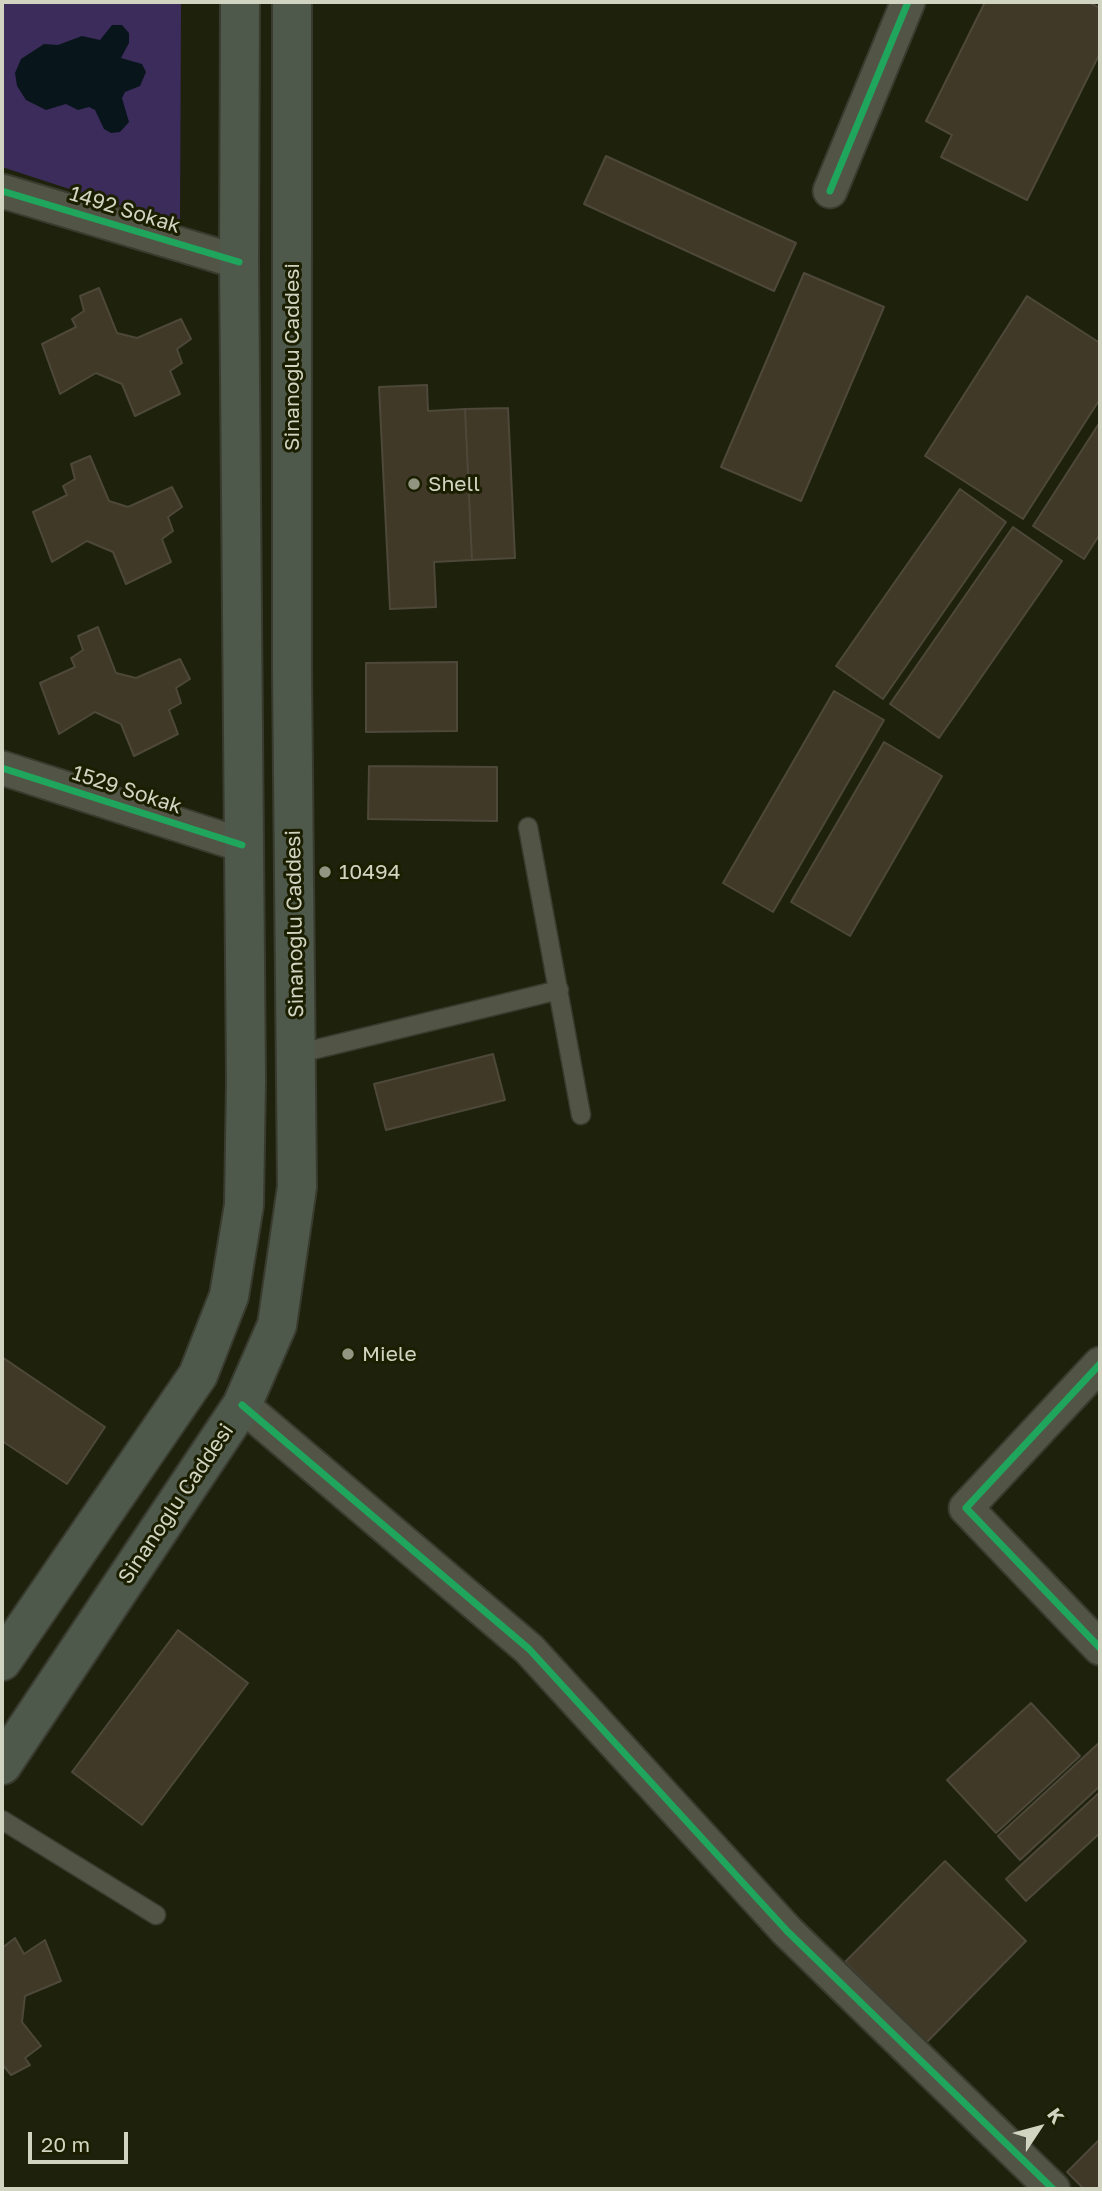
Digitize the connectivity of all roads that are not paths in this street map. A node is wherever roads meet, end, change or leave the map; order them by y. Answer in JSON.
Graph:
{"nodes":[{"id":1,"x":240,"y":2,"type":"edge"},
{"id":2,"x":292,"y":2,"type":"edge"},
{"id":3,"x":908,"y":2,"type":"edge"},
{"id":4,"x":2,"y":191,"type":"edge"},
{"id":5,"x":830,"y":191,"type":"dead end"},
{"id":6,"x":239,"y":262,"type":"junction"},
{"id":7,"x":2,"y":768,"type":"edge"},
{"id":8,"x":528,"y":827,"type":"dead end"},
{"id":9,"x":242,"y":845,"type":"junction"},
{"id":10,"x":559,"y":990,"type":"junction"},
{"id":11,"x":296,"y":1054,"type":"junction"},
{"id":12,"x":581,"y":1115,"type":"dead end"},
{"id":13,"x":1100,"y":1364,"type":"edge"},
{"id":14,"x":242,"y":1405,"type":"junction"},
{"id":15,"x":1100,"y":1648,"type":"edge"},
{"id":16,"x":2,"y":1661,"type":"edge"},
{"id":17,"x":2,"y":1765,"type":"edge"},
{"id":18,"x":2,"y":1820,"type":"edge"},
{"id":19,"x":156,"y":1915,"type":"dead end"},
{"id":20,"x":1054,"y":2189,"type":"edge"}],
"edges":[{"from":1,"to":6,"type":"main road"},
{"from":2,"to":11,"type":"main road","name":"Si̇nanoğlu Caddesi"},
{"from":3,"to":5,"type":"street"},
{"from":4,"to":6,"type":"street","name":"1492 Sokak"},
{"from":6,"to":9,"type":"main road"},
{"from":7,"to":9,"type":"street","name":"1529 Sokak"},
{"from":8,"to":10,"type":"lane"},
{"from":9,"to":16,"type":"main road"},
{"from":10,"to":11,"type":"lane"},
{"from":10,"to":12,"type":"lane"},
{"from":11,"to":14,"type":"main road","name":"Si̇nanoğlu Caddesi"},
{"from":13,"to":15,"type":"street"},
{"from":14,"to":17,"type":"main road","name":"Si̇nanoğlu Caddesi"},
{"from":14,"to":20,"type":"street"},
{"from":18,"to":19,"type":"lane"}]}
